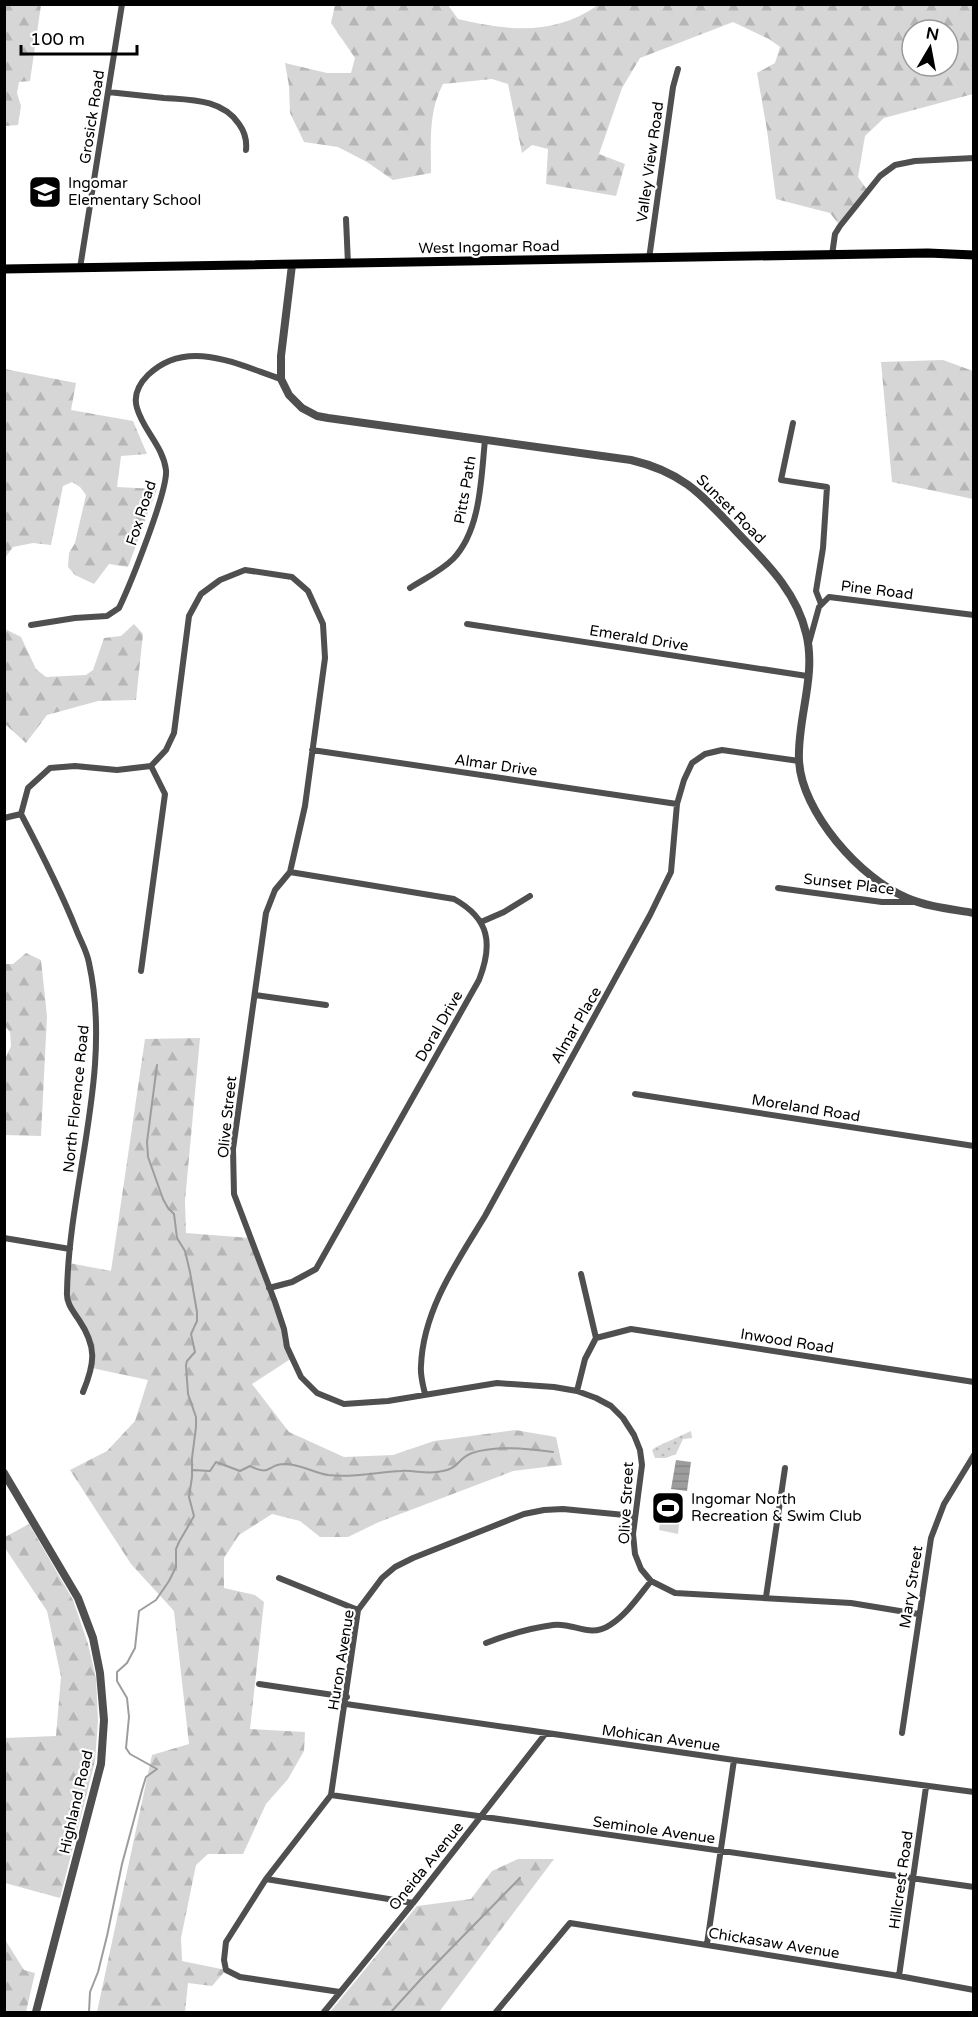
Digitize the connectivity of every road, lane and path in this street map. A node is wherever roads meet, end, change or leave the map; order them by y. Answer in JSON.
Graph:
{"nodes":[{"id":1,"x":122,"y":4,"type":"edge"},
{"id":2,"x":678,"y":69,"type":"dead end"},
{"id":3,"x":108,"y":92,"type":"junction"},
{"id":4,"x":246,"y":150,"type":"dead end"},
{"id":5,"x":974,"y":158,"type":"edge"},
{"id":6,"x":346,"y":219,"type":"dead end"},
{"id":7,"x":832,"y":255,"type":"junction"},
{"id":8,"x":974,"y":255,"type":"edge"},
{"id":9,"x":649,"y":259,"type":"junction"},
{"id":10,"x":348,"y":264,"type":"junction"},
{"id":11,"x":292,"y":265,"type":"junction"},
{"id":12,"x":80,"y":268,"type":"junction"},
{"id":13,"x":4,"y":269,"type":"edge"},
{"id":14,"x":281,"y":379,"type":"junction"},
{"id":15,"x":793,"y":423,"type":"dead end"},
{"id":16,"x":485,"y":440,"type":"junction"},
{"id":17,"x":410,"y":588,"type":"dead end"},
{"id":18,"x":821,"y":604,"type":"junction"},
{"id":19,"x":974,"y":615,"type":"edge"},
{"id":20,"x":467,"y":624,"type":"dead end"},
{"id":21,"x":31,"y":626,"type":"dead end"},
{"id":22,"x":808,"y":644,"type":"junction"},
{"id":23,"x":807,"y":676,"type":"junction"},
{"id":24,"x":312,"y":750,"type":"junction"},
{"id":25,"x":799,"y":761,"type":"junction"},
{"id":26,"x":151,"y":766,"type":"junction"},
{"id":27,"x":677,"y":804,"type":"junction"},
{"id":28,"x":21,"y":814,"type":"junction"},
{"id":29,"x":4,"y":818,"type":"edge"},
{"id":30,"x":290,"y":872,"type":"junction"},
{"id":31,"x":778,"y":888,"type":"dead end"},
{"id":32,"x":530,"y":896,"type":"dead end"},
{"id":33,"x":918,"y":902,"type":"junction"},
{"id":34,"x":974,"y":913,"type":"edge"},
{"id":35,"x":481,"y":922,"type":"junction"},
{"id":36,"x":141,"y":972,"type":"dead end"},
{"id":37,"x":255,"y":995,"type":"junction"},
{"id":38,"x":326,"y":1005,"type":"dead end"},
{"id":39,"x":634,"y":1094,"type":"dead end"},
{"id":40,"x":974,"y":1146,"type":"edge"},
{"id":41,"x":4,"y":1239,"type":"edge"},
{"id":42,"x":70,"y":1249,"type":"junction"},
{"id":43,"x":581,"y":1274,"type":"dead end"},
{"id":44,"x":269,"y":1288,"type":"junction"},
{"id":45,"x":597,"y":1338,"type":"junction"},
{"id":46,"x":974,"y":1382,"type":"edge"},
{"id":47,"x":576,"y":1391,"type":"junction"},
{"id":48,"x":83,"y":1392,"type":"dead end"},
{"id":49,"x":425,"y":1394,"type":"junction"},
{"id":50,"x":974,"y":1455,"type":"edge"},
{"id":51,"x":785,"y":1468,"type":"dead end"},
{"id":52,"x":4,"y":1473,"type":"edge"},
{"id":53,"x":635,"y":1516,"type":"junction"},
{"id":54,"x":279,"y":1578,"type":"dead end"},
{"id":55,"x":651,"y":1581,"type":"junction"},
{"id":56,"x":766,"y":1597,"type":"junction"},
{"id":57,"x":358,"y":1610,"type":"junction"},
{"id":58,"x":918,"y":1614,"type":"junction"},
{"id":59,"x":486,"y":1643,"type":"dead end"},
{"id":60,"x":259,"y":1684,"type":"dead end"},
{"id":61,"x":346,"y":1701,"type":"junction"},
{"id":62,"x":546,"y":1733,"type":"junction"},
{"id":63,"x":902,"y":1733,"type":"dead end"},
{"id":64,"x":734,"y":1760,"type":"junction"},
{"id":65,"x":926,"y":1787,"type":"junction"},
{"id":66,"x":974,"y":1792,"type":"edge"},
{"id":67,"x":332,"y":1795,"type":"junction"},
{"id":68,"x":480,"y":1817,"type":"junction"},
{"id":69,"x":721,"y":1851,"type":"junction"},
{"id":70,"x":266,"y":1879,"type":"junction"},
{"id":71,"x":913,"y":1879,"type":"junction"},
{"id":72,"x":974,"y":1887,"type":"edge"},
{"id":73,"x":412,"y":1903,"type":"junction"},
{"id":74,"x":707,"y":1944,"type":"junction"},
{"id":75,"x":899,"y":1976,"type":"junction"},
{"id":76,"x":974,"y":1990,"type":"edge"},
{"id":77,"x":340,"y":1992,"type":"junction"},
{"id":78,"x":36,"y":2013,"type":"edge"},
{"id":79,"x":324,"y":2013,"type":"edge"},
{"id":80,"x":496,"y":2013,"type":"edge"}],
"edges":[{"from":1,"to":3,"type":"street","name":"Grosick Road"},
{"from":2,"to":9,"type":"street","name":"Valley View Road"},
{"from":3,"to":4,"type":"street"},
{"from":3,"to":12,"type":"street","name":"Grosick Road"},
{"from":5,"to":7,"type":"street"},
{"from":6,"to":10,"type":"street"},
{"from":7,"to":8,"type":"main road","name":"West Ingomar Road"},
{"from":7,"to":9,"type":"main road","name":"West Ingomar Road"},
{"from":9,"to":10,"type":"main road","name":"West Ingomar Road"},
{"from":10,"to":11,"type":"main road","name":"West Ingomar Road"},
{"from":11,"to":12,"type":"main road","name":"West Ingomar Road"},
{"from":11,"to":14,"type":"street"},
{"from":12,"to":13,"type":"main road","name":"West Ingomar Road"},
{"from":14,"to":16,"type":"street","name":"Sunset Road"},
{"from":14,"to":21,"type":"street","name":"Fox Road"},
{"from":15,"to":18,"type":"street"},
{"from":16,"to":17,"type":"street","name":"Pitts Path"},
{"from":16,"to":22,"type":"street","name":"Sunset Road"},
{"from":18,"to":19,"type":"street","name":"Pine Road"},
{"from":18,"to":22,"type":"street","name":"Pine Road"},
{"from":20,"to":23,"type":"street","name":"Emerald Drive"},
{"from":22,"to":23,"type":"street","name":"Sunset Road"},
{"from":23,"to":25,"type":"street","name":"Sunset Road"},
{"from":24,"to":26,"type":"street","name":"Olive Street"},
{"from":24,"to":27,"type":"street","name":"Almar Drive"},
{"from":24,"to":30,"type":"street","name":"Olive Street"},
{"from":25,"to":27,"type":"street","name":"Almar Place"},
{"from":25,"to":33,"type":"street","name":"Sunset Road"},
{"from":26,"to":28,"type":"street"},
{"from":26,"to":36,"type":"street"},
{"from":27,"to":49,"type":"street","name":"Almar Place"},
{"from":28,"to":29,"type":"street"},
{"from":28,"to":42,"type":"street","name":"North Florence Road"},
{"from":30,"to":35,"type":"street"},
{"from":30,"to":37,"type":"street","name":"Olive Street"},
{"from":31,"to":33,"type":"street","name":"Sunset Place"},
{"from":32,"to":35,"type":"street"},
{"from":33,"to":34,"type":"street","name":"Sunset Road"},
{"from":35,"to":44,"type":"street","name":"Doral Drive"},
{"from":37,"to":38,"type":"street"},
{"from":37,"to":44,"type":"street","name":"Olive Street"},
{"from":39,"to":40,"type":"street","name":"Moreland Road"},
{"from":41,"to":42,"type":"street"},
{"from":42,"to":48,"type":"street","name":"North Florence Road"},
{"from":43,"to":45,"type":"street"},
{"from":44,"to":49,"type":"street","name":"Olive Street"},
{"from":45,"to":46,"type":"street","name":"Inwood Road"},
{"from":45,"to":47,"type":"street"},
{"from":47,"to":49,"type":"street","name":"Olive Street"},
{"from":47,"to":53,"type":"street","name":"Olive Street"},
{"from":50,"to":58,"type":"street","name":"Mary Street"},
{"from":51,"to":56,"type":"street"},
{"from":52,"to":78,"type":"street","name":"Highland Road"},
{"from":53,"to":55,"type":"street","name":"Olive Street"},
{"from":53,"to":57,"type":"street","name":"Huron Avenue"},
{"from":54,"to":57,"type":"street"},
{"from":55,"to":56,"type":"street"},
{"from":55,"to":59,"type":"street"},
{"from":56,"to":58,"type":"street"},
{"from":57,"to":61,"type":"street","name":"Huron Avenue"},
{"from":58,"to":63,"type":"street","name":"Mary Street"},
{"from":60,"to":61,"type":"street","name":"Mohican Avenue"},
{"from":61,"to":62,"type":"street","name":"Mohican Avenue"},
{"from":61,"to":67,"type":"street","name":"Huron Avenue"},
{"from":62,"to":64,"type":"street","name":"Mohican Avenue"},
{"from":62,"to":68,"type":"street","name":"Oneida Avenue"},
{"from":64,"to":65,"type":"street","name":"Mohican Avenue"},
{"from":64,"to":69,"type":"street"},
{"from":65,"to":66,"type":"street","name":"Mohican Avenue"},
{"from":65,"to":71,"type":"street","name":"Hillcrest Road"},
{"from":67,"to":68,"type":"street","name":"Seminole Avenue"},
{"from":67,"to":70,"type":"street","name":"Huron Avenue"},
{"from":68,"to":69,"type":"street","name":"Seminole Avenue"},
{"from":68,"to":73,"type":"street","name":"Oneida Avenue"},
{"from":69,"to":71,"type":"street","name":"Seminole Avenue"},
{"from":69,"to":74,"type":"street"},
{"from":70,"to":73,"type":"street"},
{"from":70,"to":77,"type":"street","name":"Huron Avenue"},
{"from":71,"to":72,"type":"street","name":"Seminole Avenue"},
{"from":71,"to":75,"type":"street","name":"Hillcrest Road"},
{"from":73,"to":77,"type":"street","name":"Oneida Avenue"},
{"from":74,"to":75,"type":"street","name":"Chickasaw Avenue"},
{"from":74,"to":80,"type":"street","name":"Chickasaw Avenue"},
{"from":75,"to":76,"type":"street","name":"Chickasaw Avenue"},
{"from":77,"to":79,"type":"street","name":"Oneida Avenue"}]}
